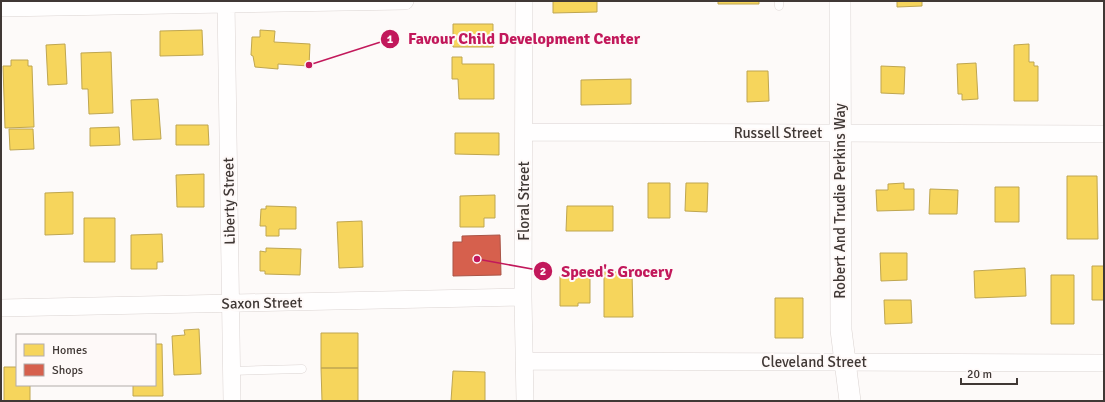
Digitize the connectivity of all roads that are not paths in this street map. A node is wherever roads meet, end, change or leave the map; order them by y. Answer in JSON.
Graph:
{"nodes":[{"id":1,"x":393,"y":1,"type":"edge"},
{"id":2,"x":405,"y":1,"type":"edge"},
{"id":3,"x":524,"y":1,"type":"edge"},
{"id":4,"x":840,"y":1,"type":"edge"},
{"id":5,"x":226,"y":3,"type":"edge"},
{"id":6,"x":1,"y":8,"type":"edge"},
{"id":7,"x":524,"y":132,"type":"junction"},
{"id":8,"x":840,"y":134,"type":"junction"},
{"id":9,"x":1104,"y":134,"type":"edge"},
{"id":10,"x":523,"y":297,"type":"junction"},
{"id":11,"x":230,"y":303,"type":"junction"},
{"id":12,"x":1,"y":308,"type":"edge"},
{"id":13,"x":524,"y":361,"type":"junction"},
{"id":14,"x":844,"y":363,"type":"junction"},
{"id":15,"x":1104,"y":363,"type":"edge"},
{"id":16,"x":302,"y":369,"type":"dead end"},
{"id":17,"x":231,"y":371,"type":"junction"},
{"id":18,"x":232,"y":401,"type":"edge"},
{"id":19,"x":525,"y":401,"type":"edge"},
{"id":20,"x":850,"y":401,"type":"edge"}],
"edges":[{"from":1,"to":2,"type":"street"},
{"from":1,"to":5,"type":"street"},
{"from":3,"to":7,"type":"street","name":"Floral Street"},
{"from":4,"to":8,"type":"street","name":"Robert And Trudie Perkins Way"},
{"from":5,"to":6,"type":"street"},
{"from":5,"to":11,"type":"street","name":"Liberty Street"},
{"from":7,"to":8,"type":"street","name":"Russell Street"},
{"from":7,"to":10,"type":"street","name":"Floral Street"},
{"from":8,"to":9,"type":"street","name":"Russell Street"},
{"from":8,"to":14,"type":"street","name":"Robert And Trudie Perkins Way"},
{"from":10,"to":11,"type":"street","name":"Saxon Street"},
{"from":10,"to":13,"type":"street","name":"Floral Street"},
{"from":11,"to":12,"type":"street","name":"Saxon Street"},
{"from":11,"to":17,"type":"street","name":"Liberty Street"},
{"from":13,"to":14,"type":"street","name":"Cleveland Street"},
{"from":13,"to":19,"type":"street","name":"Floral Street"},
{"from":14,"to":15,"type":"street","name":"Cleveland Street"},
{"from":14,"to":20,"type":"street","name":"Robert And Trudie Perkins Way"},
{"from":16,"to":17,"type":"lane"},
{"from":17,"to":18,"type":"street","name":"Liberty Street"}]}
